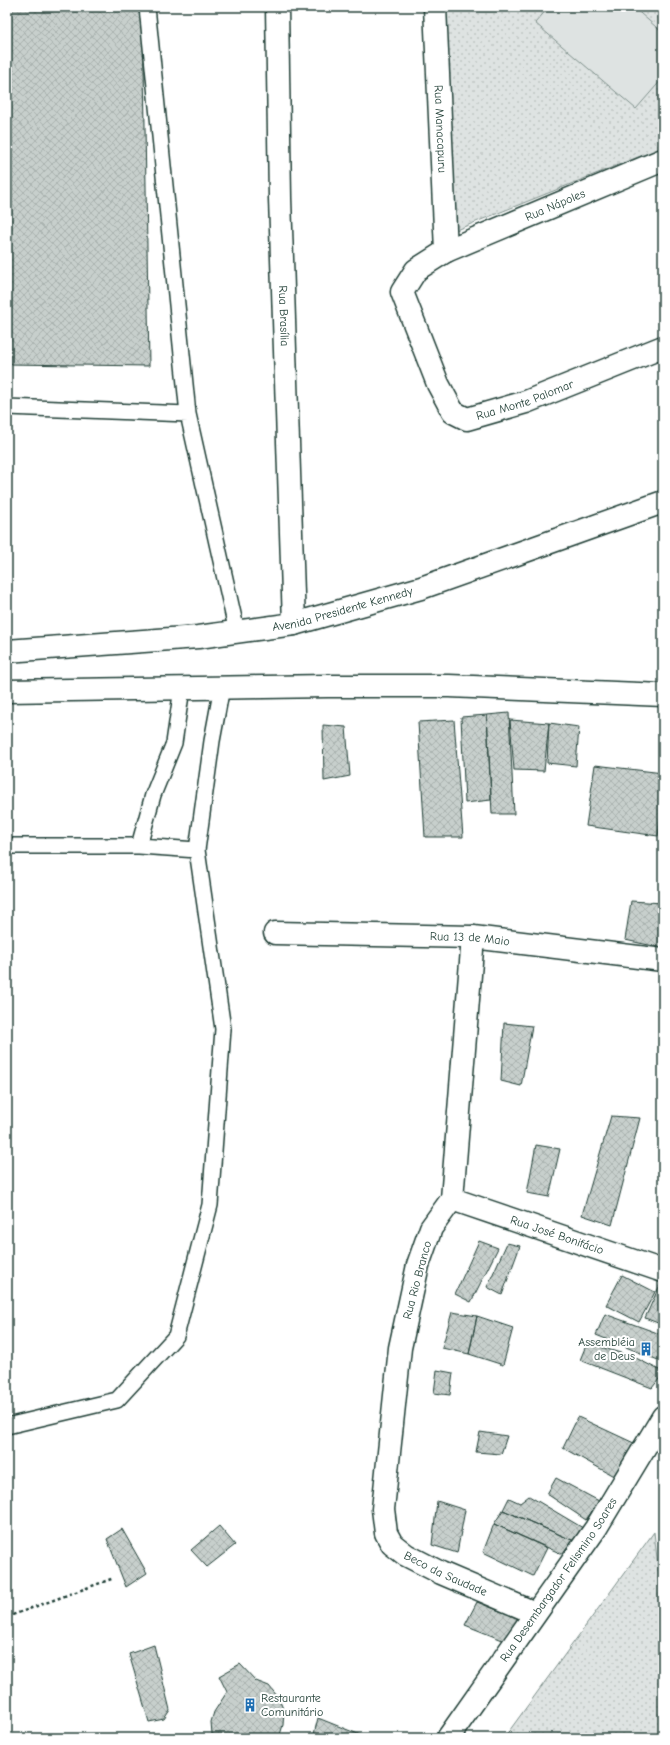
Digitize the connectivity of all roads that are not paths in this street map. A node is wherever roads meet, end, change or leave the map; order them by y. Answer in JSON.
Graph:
{"nodes":[{"id":1,"x":147,"y":7,"type":"edge"},
{"id":2,"x":277,"y":7,"type":"edge"},
{"id":3,"x":435,"y":7,"type":"edge"},
{"id":4,"x":663,"y":160,"type":"edge"},
{"id":5,"x":446,"y":251,"type":"junction"},
{"id":6,"x":663,"y":347,"type":"edge"},
{"id":7,"x":7,"y":407,"type":"edge"},
{"id":8,"x":188,"y":414,"type":"junction"},
{"id":9,"x":663,"y":502,"type":"edge"},
{"id":10,"x":294,"y":624,"type":"junction"},
{"id":11,"x":237,"y":632,"type":"junction"},
{"id":12,"x":7,"y":651,"type":"edge"},
{"id":13,"x":222,"y":687,"type":"junction"},
{"id":14,"x":182,"y":688,"type":"junction"},
{"id":15,"x":7,"y":691,"type":"edge"},
{"id":16,"x":663,"y":695,"type":"edge"},
{"id":17,"x":7,"y":846,"type":"edge"},
{"id":18,"x":139,"y":846,"type":"junction"},
{"id":19,"x":197,"y":850,"type":"junction"},
{"id":20,"x":275,"y":932,"type":"dead end"},
{"id":21,"x":473,"y":937,"type":"junction"},
{"id":22,"x":663,"y":960,"type":"edge"},
{"id":23,"x":452,"y":1199,"type":"junction"},
{"id":24,"x":663,"y":1271,"type":"edge"},
{"id":25,"x":663,"y":1417,"type":"edge"},
{"id":26,"x":7,"y":1426,"type":"edge"},
{"id":27,"x":383,"y":1509,"type":"joint"},
{"id":28,"x":535,"y":1613,"type":"junction"},
{"id":29,"x":448,"y":1738,"type":"edge"}],
"edges":[{"from":1,"to":8,"type":"lane"},
{"from":2,"to":10,"type":"street","name":"Rua Brasília"},
{"from":3,"to":5,"type":"street","name":"Rua Manacapuru"},
{"from":4,"to":5,"type":"street","name":"Rua Nápoles"},
{"from":5,"to":6,"type":"street","name":"Rua Monte Palomar"},
{"from":7,"to":8,"type":"lane"},
{"from":8,"to":11,"type":"lane"},
{"from":9,"to":10,"type":"street","name":"Avenida Presidente Kennedy"},
{"from":10,"to":11,"type":"street","name":"Avenida Presidente Kennedy"},
{"from":11,"to":12,"type":"street","name":"Avenida Presidente Kennedy"},
{"from":13,"to":14,"type":"street"},
{"from":13,"to":16,"type":"street"},
{"from":13,"to":19,"type":"lane"},
{"from":14,"to":15,"type":"street"},
{"from":14,"to":18,"type":"lane"},
{"from":17,"to":18,"type":"lane"},
{"from":18,"to":19,"type":"lane"},
{"from":19,"to":26,"type":"lane"},
{"from":20,"to":21,"type":"street","name":"Rua 13 de Maio"},
{"from":21,"to":22,"type":"street","name":"Rua 13 de Maio"},
{"from":21,"to":23,"type":"street"},
{"from":23,"to":24,"type":"street","name":"Rua José Bonifácio"},
{"from":23,"to":27,"type":"street","name":"Rua Rio Branco"},
{"from":25,"to":28,"type":"street","name":"Rua Desembargador Felismino Soares"},
{"from":27,"to":28,"type":"street","name":"Beco da Saudade"},
{"from":28,"to":29,"type":"street","name":"Rua Desembargador Felismino Soares"}]}
